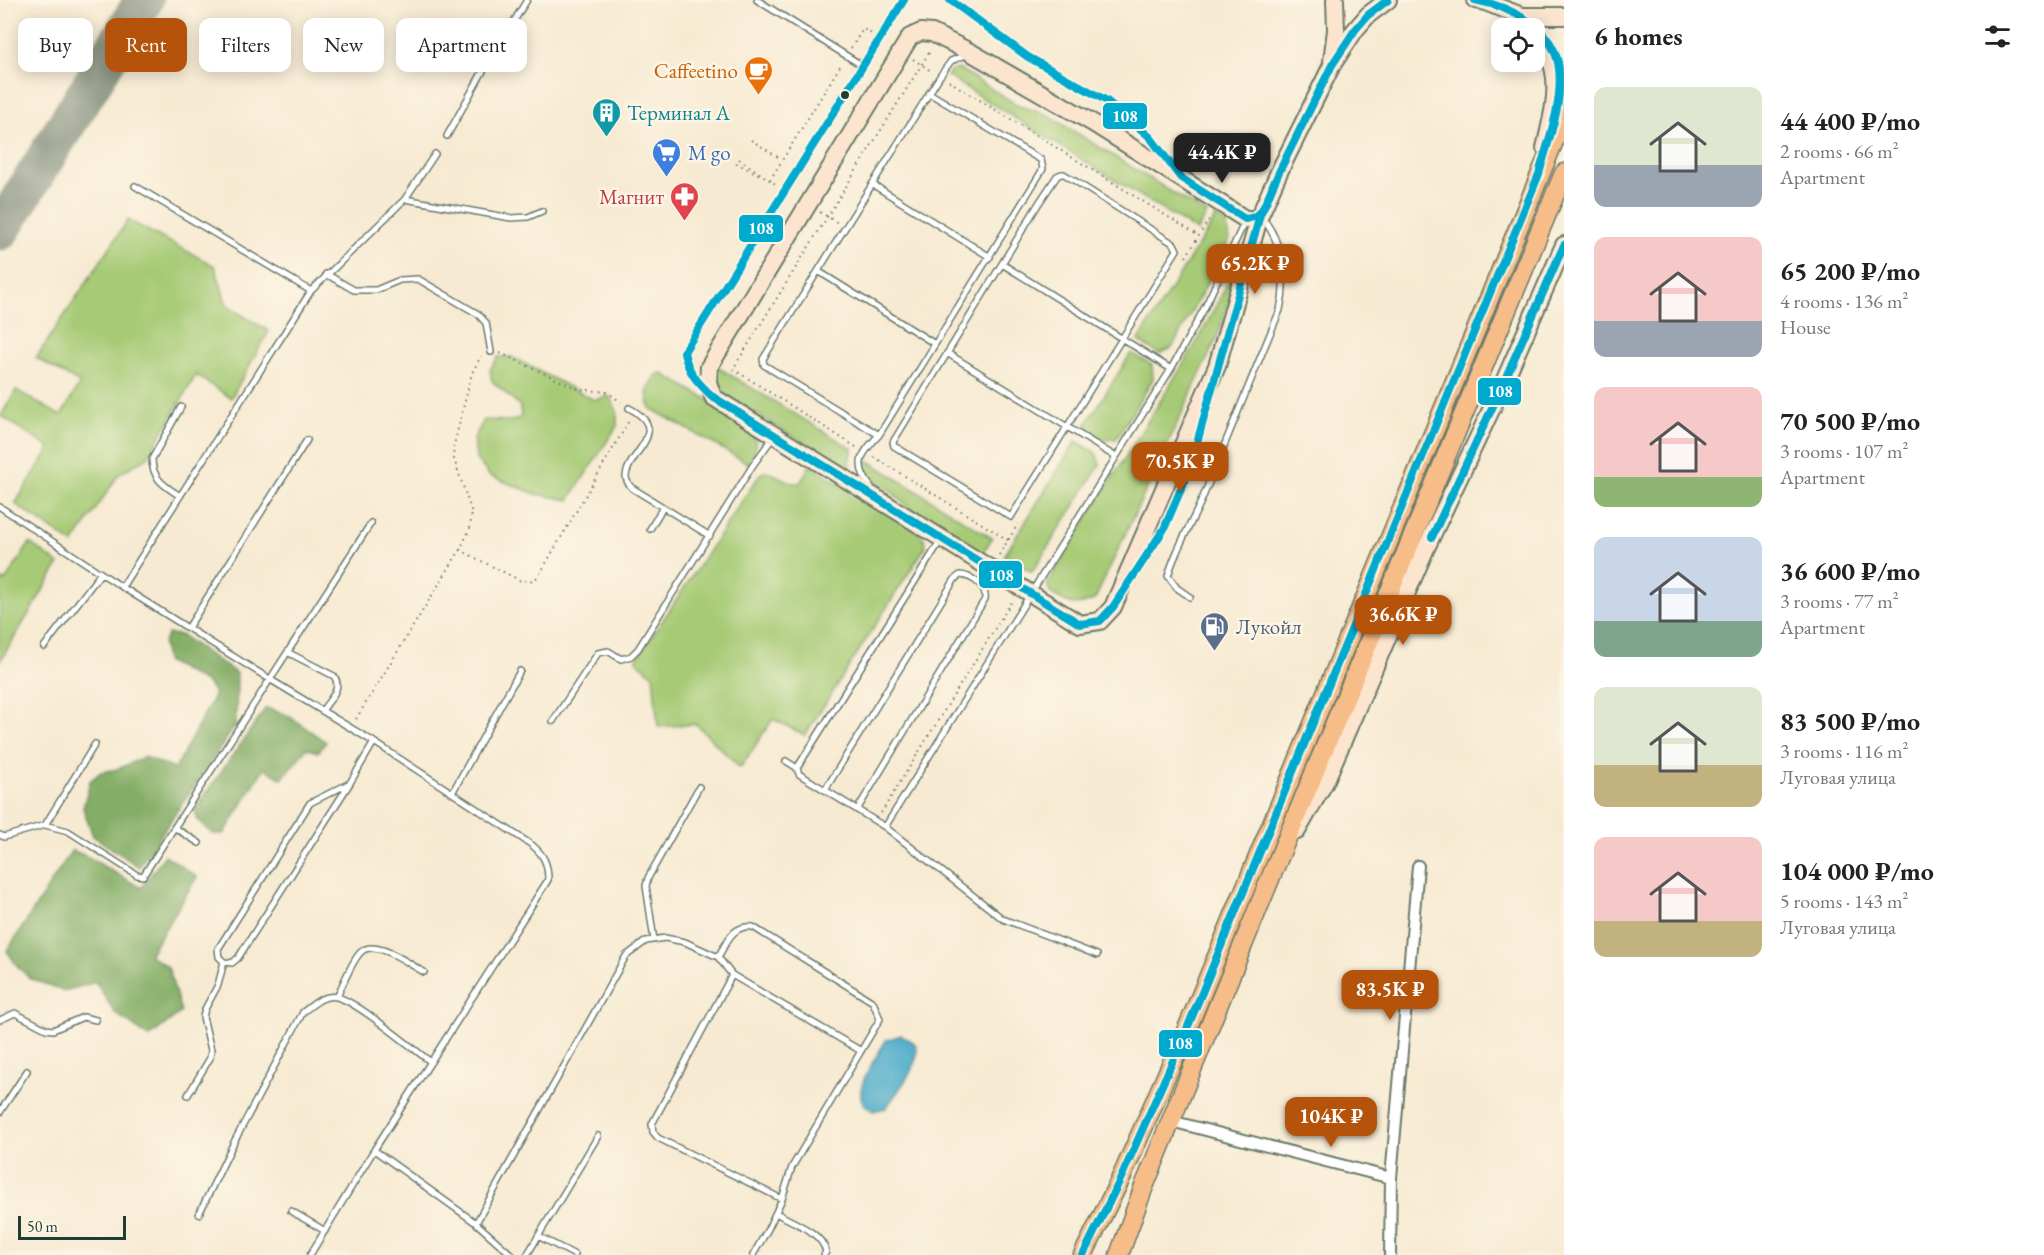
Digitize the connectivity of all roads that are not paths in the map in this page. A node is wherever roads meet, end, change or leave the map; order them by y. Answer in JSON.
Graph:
{"nodes":[{"id":1,"x":527,"y":0,"type":"edge"},
{"id":2,"x":757,"y":0,"type":"edge"},
{"id":3,"x":904,"y":0,"type":"edge"},
{"id":4,"x":950,"y":0,"type":"edge"},
{"id":5,"x":1335,"y":0,"type":"edge"},
{"id":6,"x":1364,"y":0,"type":"edge"},
{"id":7,"x":1384,"y":0,"type":"edge"},
{"id":8,"x":1389,"y":0,"type":"edge"},
{"id":9,"x":1480,"y":1,"type":"edge"},
{"id":10,"x":1522,"y":16,"type":"junction"},
{"id":11,"x":1564,"y":16,"type":"edge"},
{"id":12,"x":516,"y":18,"type":"edge"},
{"id":13,"x":972,"y":53,"type":"junction"},
{"id":14,"x":1332,"y":65,"type":"junction"},
{"id":15,"x":863,"y":66,"type":"junction"},
{"id":16,"x":482,"y":72,"type":"edge"},
{"id":17,"x":930,"y":93,"type":"junction"},
{"id":18,"x":1564,"y":117,"type":"edge"},
{"id":19,"x":447,"y":135,"type":"dead end"},
{"id":20,"x":435,"y":154,"type":"dead end"},
{"id":21,"x":1564,"y":173,"type":"edge"},
{"id":22,"x":1539,"y":174,"type":"junction"},
{"id":23,"x":1181,"y":178,"type":"junction"},
{"id":24,"x":872,"y":184,"type":"junction"},
{"id":25,"x":135,"y":186,"type":"dead end"},
{"id":26,"x":405,"y":199,"type":"junction"},
{"id":27,"x":542,"y":211,"type":"dead end"},
{"id":28,"x":1253,"y":217,"type":"junction"},
{"id":29,"x":1564,"y":244,"type":"edge"},
{"id":30,"x":990,"y":257,"type":"junction"},
{"id":31,"x":1002,"y":264,"type":"junction"},
{"id":32,"x":818,"y":271,"type":"junction"},
{"id":33,"x":326,"y":274,"type":"junction"},
{"id":34,"x":311,"y":291,"type":"junction"},
{"id":35,"x":1122,"y":339,"type":"junction"},
{"id":36,"x":935,"y":344,"type":"junction"},
{"id":37,"x":491,"y":352,"type":"road end"},
{"id":38,"x":947,"y":353,"type":"junction"},
{"id":39,"x":1171,"y":369,"type":"junction"},
{"id":40,"x":713,"y":397,"type":"junction"},
{"id":41,"x":181,"y":407,"type":"dead end"},
{"id":42,"x":629,"y":408,"type":"road end"},
{"id":43,"x":1068,"y":427,"type":"junction"},
{"id":44,"x":879,"y":435,"type":"junction"},
{"id":45,"x":774,"y":436,"type":"junction"},
{"id":46,"x":307,"y":440,"type":"dead end"},
{"id":47,"x":1116,"y":457,"type":"junction"},
{"id":48,"x":180,"y":496,"type":"junction"},
{"id":49,"x":879,"y":498,"type":"junction"},
{"id":50,"x":0,"y":507,"type":"edge"},
{"id":51,"x":663,"y":507,"type":"junction"},
{"id":52,"x":371,"y":523,"type":"dead end"},
{"id":53,"x":650,"y":530,"type":"dead end"},
{"id":54,"x":710,"y":536,"type":"junction"},
{"id":55,"x":942,"y":538,"type":"junction"},
{"id":56,"x":101,"y":573,"type":"junction"},
{"id":57,"x":122,"y":587,"type":"junction"},
{"id":58,"x":1023,"y":595,"type":"junction"},
{"id":59,"x":1190,"y":597,"type":"dead end"},
{"id":60,"x":188,"y":628,"type":"junction"},
{"id":61,"x":44,"y":646,"type":"dead end"},
{"id":62,"x":289,"y":652,"type":"junction"},
{"id":63,"x":520,"y":671,"type":"dead end"},
{"id":64,"x":271,"y":680,"type":"junction"},
{"id":65,"x":322,"y":711,"type":"junction"},
{"id":66,"x":553,"y":721,"type":"dead end"},
{"id":67,"x":374,"y":742,"type":"junction"},
{"id":68,"x":95,"y":744,"type":"dead end"},
{"id":69,"x":786,"y":760,"type":"dead end"},
{"id":70,"x":797,"y":768,"type":"junction"},
{"id":71,"x":350,"y":783,"type":"junction"},
{"id":72,"x":699,"y":787,"type":"dead end"},
{"id":73,"x":825,"y":790,"type":"junction"},
{"id":74,"x":452,"y":793,"type":"junction"},
{"id":75,"x":857,"y":810,"type":"junction"},
{"id":76,"x":45,"y":825,"type":"junction"},
{"id":77,"x":885,"y":827,"type":"junction"},
{"id":78,"x":175,"y":828,"type":"junction"},
{"id":79,"x":0,"y":835,"type":"edge"},
{"id":80,"x":199,"y":843,"type":"dead end"},
{"id":81,"x":1418,"y":866,"type":"dead end"},
{"id":82,"x":1270,"y":879,"type":"junction"},
{"id":83,"x":654,"y":940,"type":"junction"},
{"id":84,"x":1097,"y":955,"type":"dead end"},
{"id":85,"x":717,"y":957,"type":"junction"},
{"id":86,"x":224,"y":962,"type":"junction"},
{"id":87,"x":424,"y":972,"type":"dead end"},
{"id":88,"x":732,"y":975,"type":"junction"},
{"id":89,"x":337,"y":997,"type":"junction"},
{"id":90,"x":0,"y":1020,"type":"edge"},
{"id":91,"x":96,"y":1020,"type":"dead end"},
{"id":92,"x":861,"y":1051,"type":"junction"},
{"id":93,"x":431,"y":1062,"type":"junction"},
{"id":94,"x":27,"y":1071,"type":"dead end"},
{"id":95,"x":188,"y":1095,"type":"dead end"},
{"id":96,"x":0,"y":1112,"type":"edge"},
{"id":97,"x":1170,"y":1121,"type":"junction"},
{"id":98,"x":598,"y":1136,"type":"dead end"},
{"id":99,"x":374,"y":1150,"type":"junction"},
{"id":100,"x":1391,"y":1178,"type":"junction"},
{"id":101,"x":782,"y":1199,"type":"junction"},
{"id":102,"x":291,"y":1211,"type":"dead end"},
{"id":103,"x":776,"y":1213,"type":"junction"},
{"id":104,"x":198,"y":1214,"type":"dead end"},
{"id":105,"x":476,"y":1223,"type":"junction"},
{"id":106,"x":325,"y":1231,"type":"junction"},
{"id":107,"x":538,"y":1236,"type":"junction"},
{"id":108,"x":310,"y":1255,"type":"edge"},
{"id":109,"x":512,"y":1255,"type":"edge"},
{"id":110,"x":527,"y":1255,"type":"edge"},
{"id":111,"x":575,"y":1255,"type":"edge"},
{"id":112,"x":753,"y":1255,"type":"edge"},
{"id":113,"x":824,"y":1255,"type":"edge"},
{"id":114,"x":1083,"y":1255,"type":"edge"},
{"id":115,"x":1119,"y":1255,"type":"edge"},
{"id":116,"x":1390,"y":1255,"type":"edge"}],
"edges":[{"from":1,"to":12,"type":"lane"},
{"from":2,"to":15,"type":"lane"},
{"from":3,"to":15,"type":"lane"},
{"from":4,"to":23,"type":"lane"},
{"from":5,"to":14,"type":"street"},
{"from":6,"to":7,"type":"street"},
{"from":8,"to":14,"type":"street"},
{"from":9,"to":10,"type":"street"},
{"from":10,"to":11,"type":"street"},
{"from":10,"to":22,"type":"street"},
{"from":13,"to":17,"type":"lane"},
{"from":13,"to":23,"type":"street"},
{"from":13,"to":40,"type":"street"},
{"from":14,"to":28,"type":"street"},
{"from":15,"to":40,"type":"lane"},
{"from":16,"to":19,"type":"lane"},
{"from":17,"to":24,"type":"lane"},
{"from":17,"to":30,"type":"lane"},
{"from":18,"to":22,"type":"main road"},
{"from":20,"to":26,"type":"lane"},
{"from":21,"to":82,"type":"main road"},
{"from":22,"to":114,"type":"main road"},
{"from":23,"to":28,"type":"street"},
{"from":24,"to":30,"type":"lane"},
{"from":24,"to":32,"type":"lane"},
{"from":25,"to":34,"type":"lane"},
{"from":26,"to":27,"type":"lane"},
{"from":26,"to":33,"type":"lane"},
{"from":28,"to":39,"type":"lane"},
{"from":28,"to":58,"type":"street"},
{"from":28,"to":59,"type":"lane"},
{"from":29,"to":82,"type":"street"},
{"from":30,"to":36,"type":"lane"},
{"from":31,"to":35,"type":"lane"},
{"from":31,"to":35,"type":"lane"},
{"from":31,"to":38,"type":"lane"},
{"from":32,"to":36,"type":"lane"},
{"from":32,"to":44,"type":"lane"},
{"from":33,"to":34,"type":"lane"},
{"from":33,"to":37,"type":"lane"},
{"from":34,"to":48,"type":"lane"},
{"from":35,"to":39,"type":"lane"},
{"from":35,"to":43,"type":"lane"},
{"from":36,"to":44,"type":"lane"},
{"from":38,"to":43,"type":"lane"},
{"from":38,"to":43,"type":"lane"},
{"from":39,"to":47,"type":"lane"},
{"from":40,"to":45,"type":"street"},
{"from":41,"to":48,"type":"lane"},
{"from":42,"to":51,"type":"lane"},
{"from":43,"to":47,"type":"lane"},
{"from":44,"to":49,"type":"lane"},
{"from":45,"to":49,"type":"street"},
{"from":45,"to":54,"type":"lane"},
{"from":46,"to":60,"type":"lane"},
{"from":47,"to":58,"type":"lane"},
{"from":48,"to":57,"type":"lane"},
{"from":49,"to":55,"type":"street"},
{"from":50,"to":56,"type":"lane"},
{"from":51,"to":53,"type":"lane"},
{"from":51,"to":54,"type":"lane"},
{"from":52,"to":62,"type":"lane"},
{"from":54,"to":66,"type":"lane"},
{"from":55,"to":58,"type":"street"},
{"from":55,"to":70,"type":"lane"},
{"from":56,"to":57,"type":"lane"},
{"from":56,"to":61,"type":"lane"},
{"from":57,"to":60,"type":"lane"},
{"from":58,"to":77,"type":"lane"},
{"from":60,"to":64,"type":"lane"},
{"from":62,"to":64,"type":"lane"},
{"from":62,"to":65,"type":"lane"},
{"from":63,"to":74,"type":"lane"},
{"from":64,"to":65,"type":"lane"},
{"from":64,"to":78,"type":"lane"},
{"from":65,"to":67,"type":"lane"},
{"from":67,"to":71,"type":"lane"},
{"from":67,"to":74,"type":"lane"},
{"from":68,"to":76,"type":"lane"},
{"from":69,"to":70,"type":"lane"},
{"from":70,"to":73,"type":"lane"},
{"from":71,"to":86,"type":"lane"},
{"from":71,"to":86,"type":"lane"},
{"from":72,"to":83,"type":"lane"},
{"from":73,"to":75,"type":"lane"},
{"from":73,"to":75,"type":"lane"},
{"from":74,"to":93,"type":"lane"},
{"from":75,"to":77,"type":"lane"},
{"from":76,"to":78,"type":"lane"},
{"from":76,"to":79,"type":"lane"},
{"from":77,"to":84,"type":"lane"},
{"from":78,"to":80,"type":"lane"},
{"from":81,"to":100,"type":"street"},
{"from":82,"to":97,"type":"main road"},
{"from":83,"to":85,"type":"lane"},
{"from":83,"to":105,"type":"lane"},
{"from":85,"to":88,"type":"lane"},
{"from":85,"to":92,"type":"lane"},
{"from":86,"to":95,"type":"lane"},
{"from":87,"to":89,"type":"lane"},
{"from":88,"to":92,"type":"lane"},
{"from":88,"to":101,"type":"lane"},
{"from":89,"to":93,"type":"lane"},
{"from":89,"to":104,"type":"lane"},
{"from":90,"to":91,"type":"lane"},
{"from":92,"to":101,"type":"lane"},
{"from":93,"to":99,"type":"lane"},
{"from":94,"to":96,"type":"lane"},
{"from":97,"to":100,"type":"street"},
{"from":97,"to":115,"type":"main road"},
{"from":98,"to":107,"type":"lane"},
{"from":99,"to":105,"type":"lane"},
{"from":99,"to":106,"type":"lane"},
{"from":100,"to":116,"type":"street"},
{"from":101,"to":103,"type":"lane"},
{"from":102,"to":106,"type":"lane"},
{"from":103,"to":112,"type":"lane"},
{"from":103,"to":113,"type":"lane"},
{"from":105,"to":109,"type":"lane"},
{"from":106,"to":108,"type":"lane"},
{"from":107,"to":110,"type":"lane"},
{"from":107,"to":111,"type":"lane"}]}
